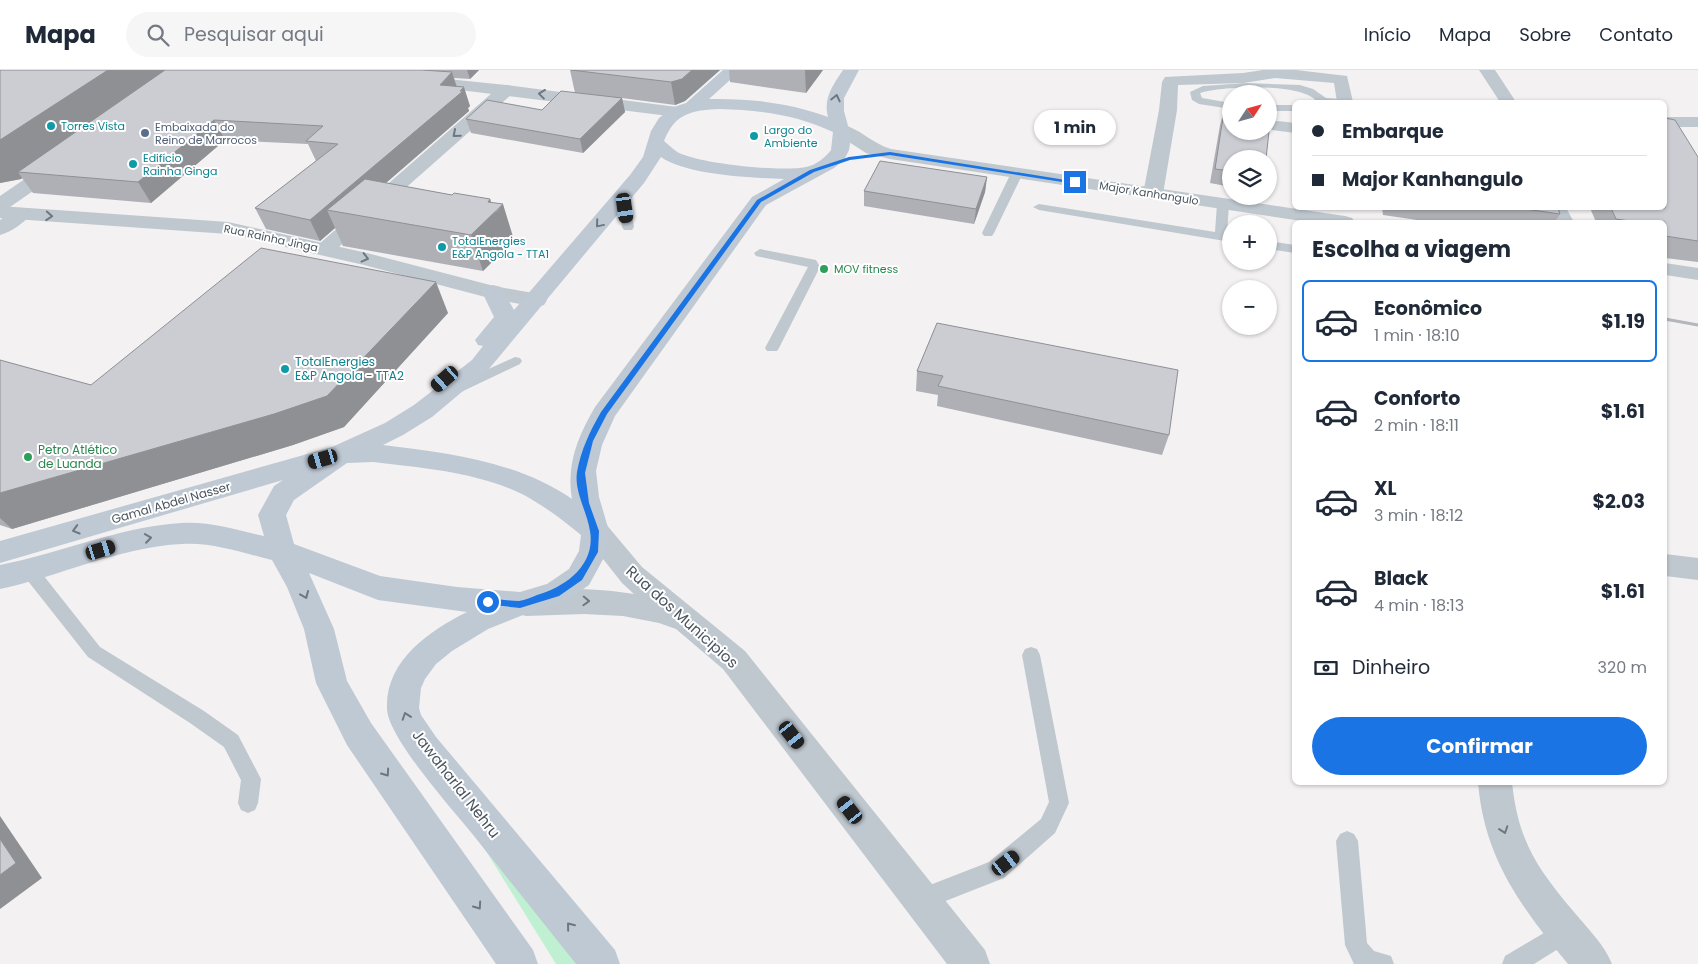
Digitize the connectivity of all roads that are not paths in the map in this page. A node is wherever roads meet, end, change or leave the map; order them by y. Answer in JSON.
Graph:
{"nodes":[{"id":1,"x":733,"y":70,"type":"edge"},
{"id":2,"x":851,"y":70,"type":"edge"},
{"id":3,"x":1487,"y":70,"type":"edge"},
{"id":4,"x":1339,"y":74,"type":"edge"},
{"id":5,"x":404,"y":80,"type":"edge"},
{"id":6,"x":1278,"y":85,"type":"edge"},
{"id":7,"x":1222,"y":88,"type":"edge"},
{"id":8,"x":506,"y":90,"type":"junction"},
{"id":9,"x":1320,"y":100,"type":"edge"},
{"id":10,"x":1345,"y":100,"type":"edge"},
{"id":11,"x":1507,"y":100,"type":"edge"},
{"id":12,"x":694,"y":105,"type":"junction"},
{"id":13,"x":1222,"y":105,"type":"edge"},
{"id":14,"x":1278,"y":108,"type":"edge"},
{"id":15,"x":1292,"y":108,"type":"edge"},
{"id":16,"x":677,"y":112,"type":"junction"},
{"id":17,"x":1667,"y":122,"type":"edge"},
{"id":18,"x":1698,"y":122,"type":"edge"},
{"id":19,"x":841,"y":129,"type":"junction"},
{"id":20,"x":655,"y":142,"type":"junction"},
{"id":21,"x":890,"y":154,"type":"junction"},
{"id":22,"x":71,"y":156,"type":"edge"},
{"id":23,"x":812,"y":171,"type":"junction"},
{"id":24,"x":1017,"y":173,"type":"junction"},
{"id":25,"x":1153,"y":194,"type":"junction"},
{"id":26,"x":620,"y":199,"type":"junction"},
{"id":27,"x":1222,"y":204,"type":"edge"},
{"id":28,"x":0,"y":205,"type":"edge"},
{"id":29,"x":1230,"y":205,"type":"edge"},
{"id":30,"x":1039,"y":207,"type":"dead end"},
{"id":31,"x":0,"y":212,"type":"edge"},
{"id":32,"x":21,"y":214,"type":"junction"},
{"id":33,"x":1331,"y":220,"type":"edge"},
{"id":34,"x":628,"y":227,"type":"dead end"},
{"id":35,"x":0,"y":228,"type":"edge"},
{"id":36,"x":988,"y":233,"type":"dead end"},
{"id":37,"x":1222,"y":237,"type":"edge"},
{"id":38,"x":1277,"y":246,"type":"edge"},
{"id":39,"x":1292,"y":248,"type":"edge"},
{"id":40,"x":325,"y":249,"type":"junction"},
{"id":41,"x":760,"y":253,"type":"dead end"},
{"id":42,"x":1667,"y":269,"type":"edge"},
{"id":43,"x":1698,"y":274,"type":"edge"},
{"id":44,"x":493,"y":292,"type":"junction"},
{"id":45,"x":536,"y":300,"type":"junction"},
{"id":46,"x":772,"y":348,"type":"dead end"},
{"id":47,"x":515,"y":361,"type":"dead end"},
{"id":48,"x":447,"y":394,"type":"junction"},
{"id":49,"x":341,"y":454,"type":"junction"},
{"id":50,"x":118,"y":518,"type":"junction"},
{"id":51,"x":595,"y":531,"type":"junction"},
{"id":52,"x":282,"y":551,"type":"junction"},
{"id":53,"x":0,"y":552,"type":"edge"},
{"id":54,"x":1667,"y":565,"type":"edge"},
{"id":55,"x":1698,"y":569,"type":"edge"},
{"id":56,"x":30,"y":571,"type":"junction"},
{"id":57,"x":0,"y":578,"type":"edge"},
{"id":58,"x":520,"y":604,"type":"junction"},
{"id":59,"x":692,"y":624,"type":"junction"},
{"id":60,"x":1031,"y":655,"type":"dead end"},
{"id":61,"x":1495,"y":785,"type":"edge"},
{"id":62,"x":248,"y":802,"type":"dead end"},
{"id":63,"x":1347,"y":841,"type":"dead end"},
{"id":64,"x":920,"y":900,"type":"junction"},
{"id":65,"x":1566,"y":931,"type":"junction"},
{"id":66,"x":519,"y":964,"type":"edge"},
{"id":67,"x":601,"y":964,"type":"edge"},
{"id":68,"x":971,"y":964,"type":"edge"},
{"id":69,"x":1383,"y":964,"type":"edge"},
{"id":70,"x":1513,"y":964,"type":"edge"},
{"id":71,"x":1593,"y":964,"type":"edge"}],
"edges":[{"from":1,"to":12,"type":"main road"},
{"from":19,"to":2,"type":"main road","one_way":true},
{"from":3,"to":11,"type":"street"},
{"from":4,"to":10,"type":"street"},
{"from":4,"to":25,"type":"street"},
{"from":5,"to":8,"type":"street"},
{"from":6,"to":9,"type":"lane"},
{"from":7,"to":13,"type":"lane"},
{"from":16,"to":8,"type":"street","one_way":true},
{"from":8,"to":40,"type":"street","one_way":true},
{"from":12,"to":16,"type":"main road"},
{"from":12,"to":19,"type":"main road"},
{"from":14,"to":15,"type":"lane"},
{"from":16,"to":20,"type":"main road"},
{"from":17,"to":18,"type":"street"},
{"from":19,"to":21,"type":"street","name":"Major Kanhangulo"},
{"from":19,"to":23,"type":"main road"},
{"from":20,"to":23,"type":"main road"},
{"from":20,"to":26,"type":"main road"},
{"from":21,"to":23,"type":"street"},
{"from":21,"to":24,"type":"street","name":"Major Kanhangulo"},
{"from":22,"to":28,"type":"street"},
{"from":23,"to":51,"type":"main road"},
{"from":24,"to":25,"type":"street","name":"Major Kanhangulo"},
{"from":24,"to":36,"type":"lane"},
{"from":25,"to":27,"type":"street","name":"Major Kanhangulo"},
{"from":26,"to":34,"type":"lane"},
{"from":26,"to":45,"type":"main road","one_way":true},
{"from":29,"to":33,"type":"street","name":"Major Kanhangulo"},
{"from":30,"to":37,"type":"lane"},
{"from":31,"to":32,"type":"street","name":"Rua Rainha Jinga"},
{"from":32,"to":35,"type":"street"},
{"from":32,"to":40,"type":"street","name":"Rua Rainha Jinga","one_way":true},
{"from":38,"to":39,"type":"lane"},
{"from":40,"to":44,"type":"street","name":"Rua Rainha Jinga","one_way":true},
{"from":41,"to":46,"type":"lane"},
{"from":42,"to":43,"type":"street"},
{"from":44,"to":45,"type":"street","name":"Rua Rainha Jinga"},
{"from":44,"to":50,"type":"main road"},
{"from":45,"to":48,"type":"main road"},
{"from":47,"to":48,"type":"lane"},
{"from":48,"to":49,"type":"main road"},
{"from":49,"to":50,"type":"main road","name":"Gamal Abdel Nasser"},
{"from":49,"to":51,"type":"main road"},
{"from":49,"to":52,"type":"main road"},
{"from":50,"to":53,"type":"main road","name":"Gamal Abdel Nasser","one_way":true},
{"from":51,"to":58,"type":"main road","name":"Jawaharlal Nehru"},
{"from":51,"to":59,"type":"street","name":"Rua dos Municipios"},
{"from":56,"to":52,"type":"main road","name":"Gamal Abdel Nasser","one_way":true},
{"from":52,"to":58,"type":"main road","name":"Gamal Abdel Nasser"},
{"from":52,"to":66,"type":"main road","one_way":true},
{"from":54,"to":55,"type":"street"},
{"from":56,"to":57,"type":"main road","name":"Gamal Abdel Nasser"},
{"from":56,"to":62,"type":"lane"},
{"from":58,"to":59,"type":"street","one_way":true},
{"from":67,"to":58,"type":"main road","name":"Jawaharlal Nehru","one_way":true},
{"from":59,"to":64,"type":"street","name":"Rua dos Municipios"},
{"from":60,"to":64,"type":"lane"},
{"from":61,"to":65,"type":"street","one_way":true},
{"from":63,"to":69,"type":"lane"},
{"from":64,"to":68,"type":"street","name":"Rua dos Municipios"},
{"from":65,"to":70,"type":"lane"},
{"from":65,"to":71,"type":"street"}]}
